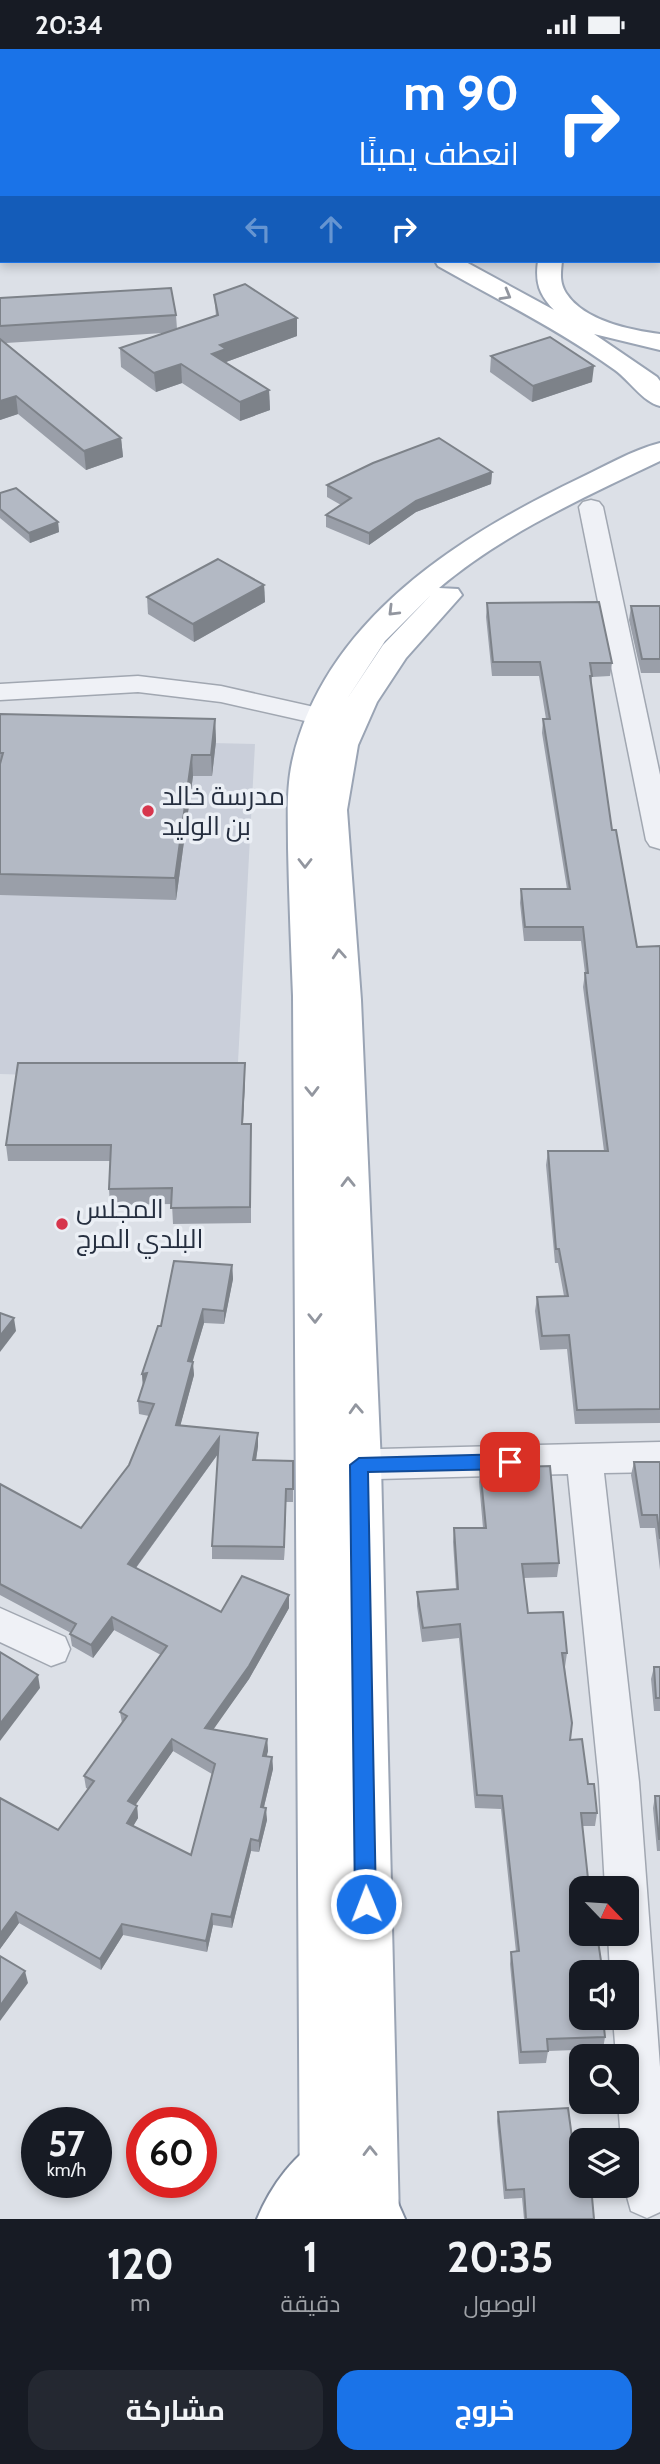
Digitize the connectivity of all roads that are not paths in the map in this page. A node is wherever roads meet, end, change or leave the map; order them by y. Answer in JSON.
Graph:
{"nodes":[{"id":1,"x":450,"y":263,"type":"edge"},
{"id":2,"x":549,"y":263,"type":"edge"},
{"id":3,"x":660,"y":342,"type":"edge"},
{"id":4,"x":660,"y":398,"type":"edge"},
{"id":5,"x":653,"y":460,"type":"edge"},
{"id":6,"x":592,"y":507,"type":"junction"},
{"id":7,"x":0,"y":692,"type":"edge"},
{"id":8,"x":323,"y":717,"type":"junction"},
{"id":9,"x":660,"y":841,"type":"edge"},
{"id":10,"x":660,"y":1457,"type":"edge"},
{"id":11,"x":585,"y":1460,"type":"junction"},
{"id":12,"x":317,"y":1465,"type":"junction"},
{"id":13,"x":359,"y":1465,"type":"junction"},
{"id":14,"x":0,"y":1624,"type":"edge"},
{"id":15,"x":51,"y":1649,"type":"dead end"},
{"id":16,"x":625,"y":1876,"type":"edge"},
{"id":17,"x":630,"y":1946,"type":"edge"},
{"id":18,"x":328,"y":2164,"type":"junction"},
{"id":19,"x":647,"y":2195,"type":"dead end"},
{"id":20,"x":362,"y":2215,"type":"edge"},
{"id":21,"x":285,"y":2219,"type":"edge"}],
"edges":[{"from":1,"to":4,"type":"main road","one_way":true},
{"from":2,"to":3,"type":"main road"},
{"from":5,"to":6,"type":"main road"},
{"from":5,"to":8,"type":"main road","one_way":true},
{"from":6,"to":9,"type":"street"},
{"from":13,"to":6,"type":"main road","one_way":true},
{"from":7,"to":8,"type":"street"},
{"from":8,"to":12,"type":"main road","one_way":true},
{"from":10,"to":11,"type":"street"},
{"from":11,"to":13,"type":"street"},
{"from":11,"to":16,"type":"street"},
{"from":12,"to":13,"type":"street"},
{"from":12,"to":18,"type":"main road"},
{"from":20,"to":13,"type":"main road","one_way":true},
{"from":14,"to":15,"type":"street"},
{"from":17,"to":19,"type":"street"},
{"from":18,"to":20,"type":"main road"},
{"from":18,"to":21,"type":"main road"}]}
